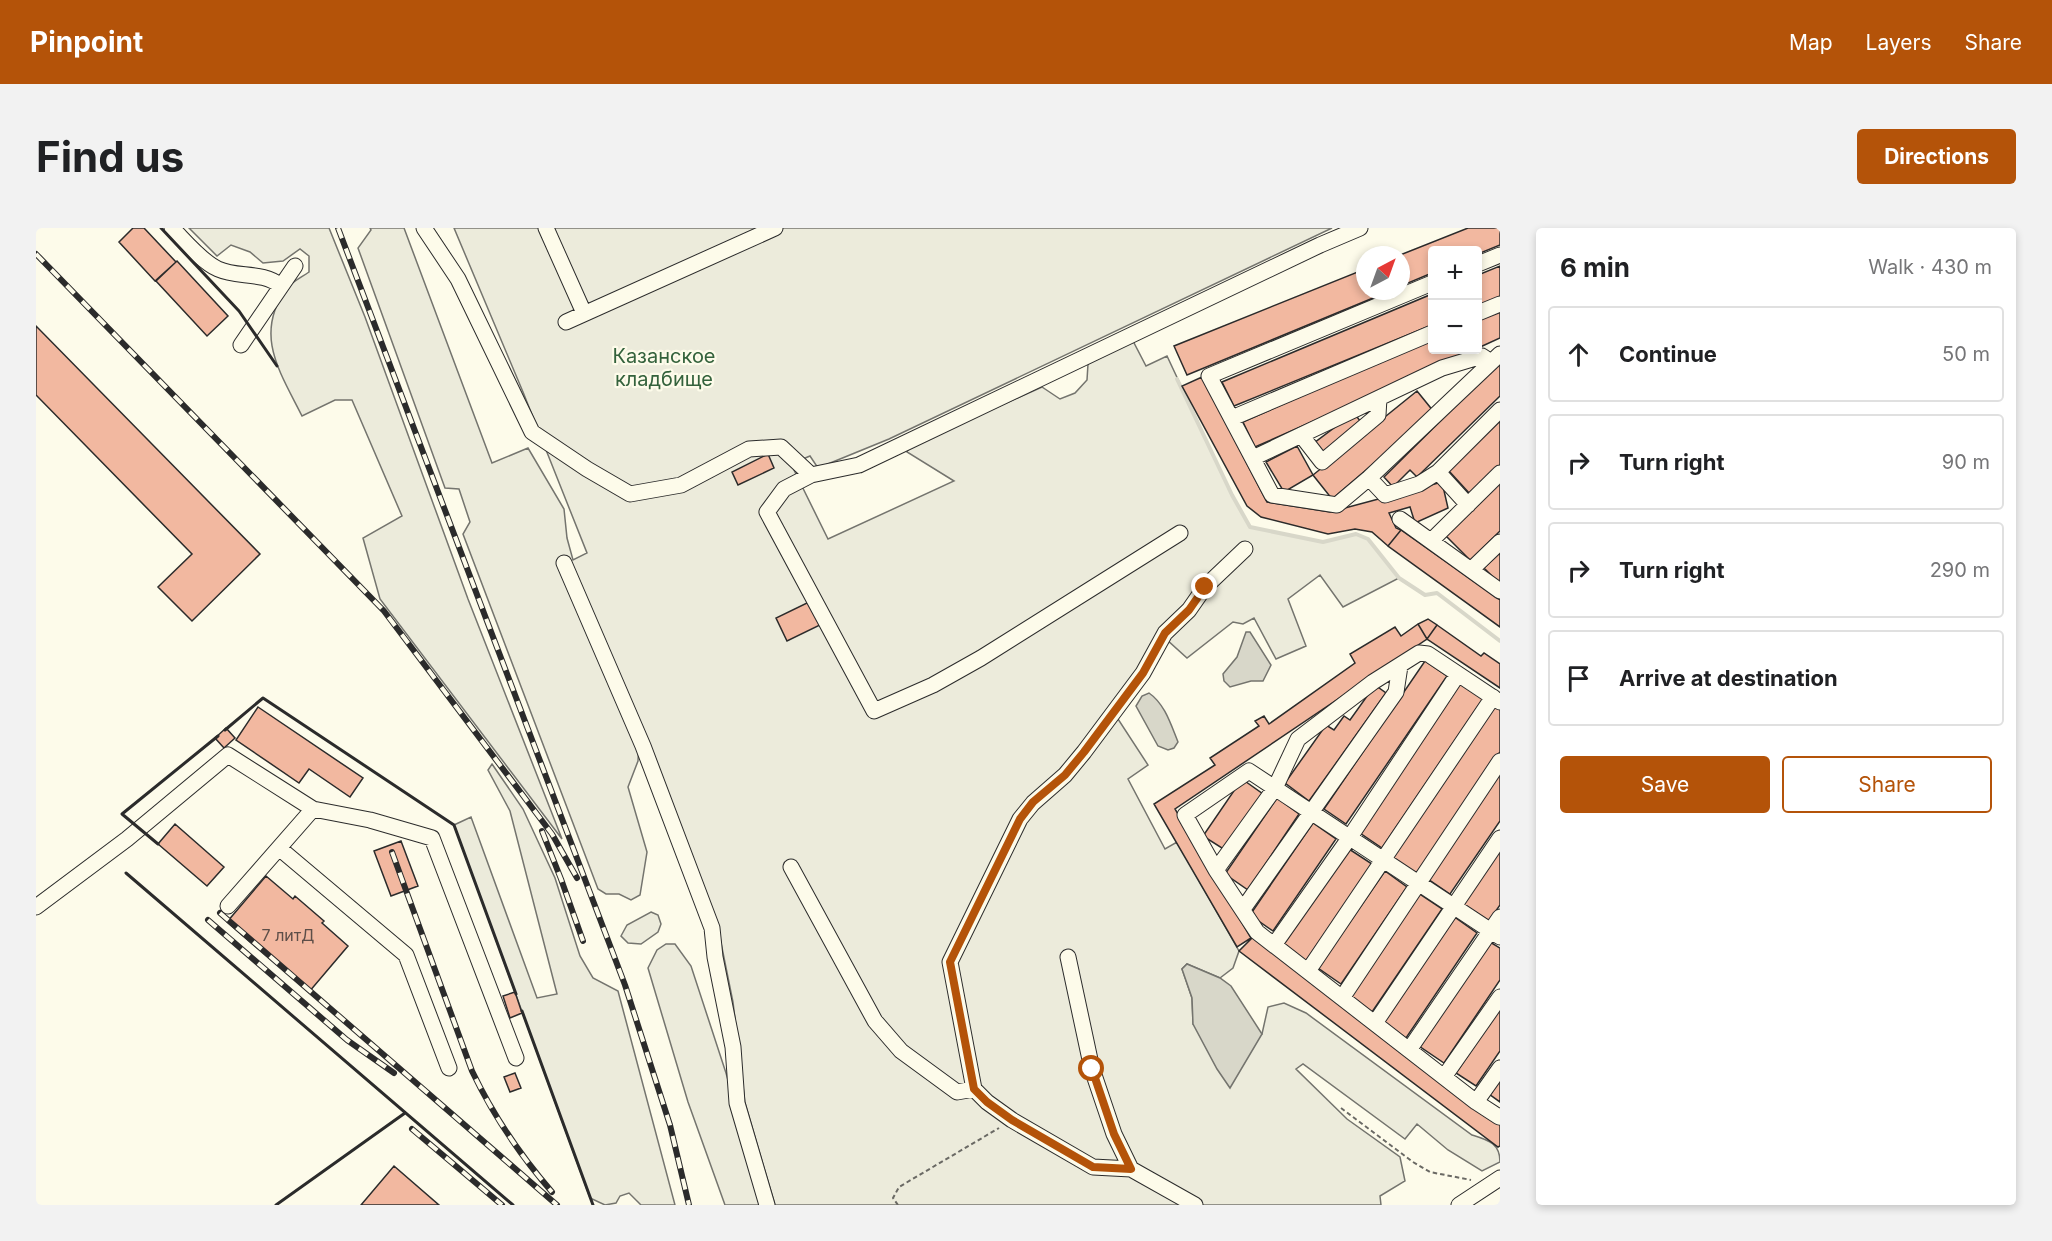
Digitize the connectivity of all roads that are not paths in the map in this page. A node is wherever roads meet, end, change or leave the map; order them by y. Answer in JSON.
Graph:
{"nodes":[{"id":1,"x":172,"y":228,"type":"edge"},
{"id":2,"x":424,"y":228,"type":"edge"},
{"id":3,"x":546,"y":228,"type":"edge"},
{"id":4,"x":775,"y":228,"type":"edge"},
{"id":5,"x":1360,"y":228,"type":"edge"},
{"id":6,"x":1500,"y":255,"type":"edge"},
{"id":7,"x":1482,"y":262,"type":"edge"},
{"id":8,"x":295,"y":267,"type":"dead end"},
{"id":9,"x":1428,"y":285,"type":"edge"},
{"id":10,"x":281,"y":286,"type":"junction"},
{"id":11,"x":1500,"y":304,"type":"edge"},
{"id":12,"x":1482,"y":312,"type":"edge"},
{"id":13,"x":584,"y":313,"type":"junction"},
{"id":14,"x":566,"y":322,"type":"dead end"},
{"id":15,"x":1428,"y":335,"type":"edge"},
{"id":16,"x":241,"y":345,"type":"dead end"},
{"id":17,"x":1495,"y":358,"type":"edge"},
{"id":18,"x":1378,"y":398,"type":"junction"},
{"id":19,"x":1500,"y":410,"type":"edge"},
{"id":20,"x":1232,"y":418,"type":"junction"},
{"id":21,"x":1300,"y":435,"type":"junction"},
{"id":22,"x":1253,"y":458,"type":"junction"},
{"id":23,"x":1438,"y":472,"type":"junction"},
{"id":24,"x":1500,"y":473,"type":"edge"},
{"id":25,"x":811,"y":475,"type":"junction"},
{"id":26,"x":1370,"y":478,"type":"junction"},
{"id":27,"x":1468,"y":505,"type":"junction"},
{"id":28,"x":1400,"y":519,"type":"dead end"},
{"id":29,"x":1180,"y":533,"type":"dead end"},
{"id":30,"x":1431,"y":541,"type":"junction"},
{"id":31,"x":1500,"y":542,"type":"edge"},
{"id":32,"x":1245,"y":549,"type":"dead end"},
{"id":33,"x":564,"y":563,"type":"dead end"},
{"id":34,"x":1471,"y":570,"type":"junction"},
{"id":35,"x":1500,"y":591,"type":"edge"},
{"id":36,"x":1400,"y":666,"type":"junction"},
{"id":37,"x":1458,"y":674,"type":"junction"},
{"id":38,"x":1496,"y":699,"type":"edge"},
{"id":39,"x":1500,"y":761,"type":"edge"},
{"id":40,"x":1275,"y":788,"type":"junction"},
{"id":41,"x":313,"y":809,"type":"junction"},
{"id":42,"x":1313,"y":812,"type":"junction"},
{"id":43,"x":1350,"y":837,"type":"junction"},
{"id":44,"x":1500,"y":838,"type":"edge"},
{"id":45,"x":279,"y":848,"type":"junction"},
{"id":46,"x":1384,"y":860,"type":"junction"},
{"id":47,"x":791,"y":867,"type":"dead end"},
{"id":48,"x":1216,"y":870,"type":"junction"},
{"id":49,"x":1418,"y":882,"type":"junction"},
{"id":50,"x":228,"y":906,"type":"dead end"},
{"id":51,"x":1453,"y":906,"type":"junction"},
{"id":52,"x":36,"y":907,"type":"edge"},
{"id":53,"x":1243,"y":909,"type":"junction"},
{"id":54,"x":1500,"y":917,"type":"edge"},
{"id":55,"x":1495,"y":934,"type":"edge"},
{"id":56,"x":1274,"y":945,"type":"junction"},
{"id":57,"x":1068,"y":957,"type":"dead end"},
{"id":58,"x":1308,"y":971,"type":"junction"},
{"id":59,"x":1500,"y":997,"type":"edge"},
{"id":60,"x":1342,"y":998,"type":"junction"},
{"id":61,"x":1375,"y":1023,"type":"junction"},
{"id":62,"x":1409,"y":1050,"type":"junction"},
{"id":63,"x":516,"y":1058,"type":"dead end"},
{"id":64,"x":449,"y":1068,"type":"dead end"},
{"id":65,"x":1500,"y":1068,"type":"edge"},
{"id":66,"x":1444,"y":1077,"type":"junction"},
{"id":67,"x":974,"y":1089,"type":"junction"},
{"id":68,"x":1476,"y":1102,"type":"junction"},
{"id":69,"x":1500,"y":1116,"type":"edge"},
{"id":70,"x":1131,"y":1169,"type":"junction"},
{"id":71,"x":1494,"y":1182,"type":"edge"},
{"id":72,"x":767,"y":1205,"type":"edge"},
{"id":73,"x":1195,"y":1205,"type":"edge"},
{"id":74,"x":1459,"y":1205,"type":"edge"}],
"edges":[{"from":1,"to":10,"type":"street"},
{"from":2,"to":25,"type":"street"},
{"from":3,"to":13,"type":"street"},
{"from":4,"to":13,"type":"street"},
{"from":5,"to":25,"type":"street"},
{"from":6,"to":7,"type":"street"},
{"from":8,"to":10,"type":"street"},
{"from":9,"to":20,"type":"street"},
{"from":10,"to":16,"type":"street"},
{"from":11,"to":12,"type":"street"},
{"from":13,"to":14,"type":"street"},
{"from":15,"to":20,"type":"street"},
{"from":17,"to":18,"type":"street"},
{"from":17,"to":26,"type":"street"},
{"from":18,"to":21,"type":"street"},
{"from":18,"to":21,"type":"street"},
{"from":19,"to":23,"type":"street"},
{"from":20,"to":22,"type":"street"},
{"from":21,"to":22,"type":"street"},
{"from":22,"to":26,"type":"street"},
{"from":23,"to":26,"type":"street"},
{"from":23,"to":27,"type":"street"},
{"from":24,"to":27,"type":"street"},
{"from":25,"to":29,"type":"street"},
{"from":27,"to":30,"type":"street"},
{"from":28,"to":30,"type":"street"},
{"from":30,"to":34,"type":"street"},
{"from":31,"to":34,"type":"street"},
{"from":32,"to":67,"type":"street"},
{"from":33,"to":72,"type":"street"},
{"from":34,"to":35,"type":"street"},
{"from":36,"to":37,"type":"street"},
{"from":36,"to":40,"type":"street"},
{"from":36,"to":42,"type":"street"},
{"from":37,"to":38,"type":"street"},
{"from":37,"to":43,"type":"street"},
{"from":38,"to":46,"type":"street"},
{"from":39,"to":49,"type":"street"},
{"from":40,"to":42,"type":"street"},
{"from":40,"to":48,"type":"street"},
{"from":40,"to":48,"type":"street"},
{"from":41,"to":45,"type":"street"},
{"from":41,"to":52,"type":"street"},
{"from":41,"to":63,"type":"street"},
{"from":42,"to":43,"type":"street"},
{"from":42,"to":53,"type":"street"},
{"from":43,"to":46,"type":"street"},
{"from":43,"to":56,"type":"street"},
{"from":44,"to":51,"type":"street"},
{"from":45,"to":50,"type":"street"},
{"from":45,"to":64,"type":"street"},
{"from":46,"to":49,"type":"street"},
{"from":46,"to":58,"type":"street"},
{"from":47,"to":67,"type":"street"},
{"from":48,"to":53,"type":"street"},
{"from":49,"to":51,"type":"street"},
{"from":49,"to":60,"type":"street"},
{"from":51,"to":55,"type":"street"},
{"from":51,"to":61,"type":"street"},
{"from":53,"to":56,"type":"street"},
{"from":54,"to":55,"type":"street"},
{"from":55,"to":62,"type":"street"},
{"from":56,"to":58,"type":"street"},
{"from":57,"to":70,"type":"street"},
{"from":58,"to":60,"type":"street"},
{"from":59,"to":66,"type":"street"},
{"from":60,"to":61,"type":"street"},
{"from":61,"to":62,"type":"street"},
{"from":62,"to":66,"type":"street"},
{"from":65,"to":68,"type":"street"},
{"from":66,"to":68,"type":"street"},
{"from":67,"to":70,"type":"street"},
{"from":68,"to":69,"type":"street"},
{"from":70,"to":73,"type":"street"},
{"from":71,"to":74,"type":"street"}]}
